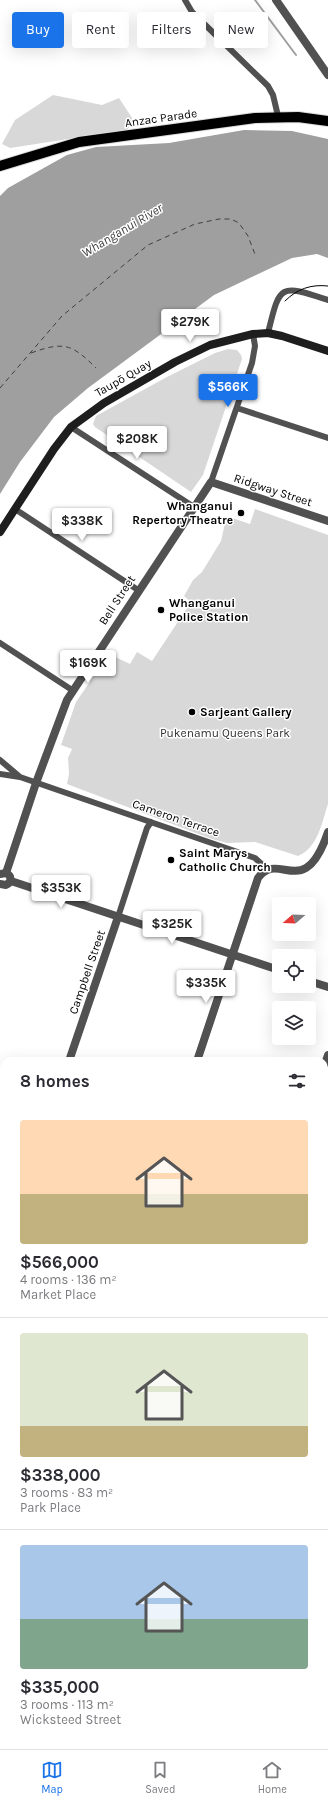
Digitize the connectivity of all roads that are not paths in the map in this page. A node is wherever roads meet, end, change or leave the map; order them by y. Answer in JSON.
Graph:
{"nodes":[{"id":1,"x":185,"y":0,"type":"edge"},
{"id":2,"x":276,"y":0,"type":"edge"},
{"id":3,"x":328,"y":75,"type":"edge"},
{"id":4,"x":278,"y":116,"type":"junction"},
{"id":5,"x":328,"y":121,"type":"edge"},
{"id":6,"x":0,"y":166,"type":"edge"},
{"id":7,"x":328,"y":300,"type":"edge"},
{"id":8,"x":268,"y":333,"type":"junction"},
{"id":9,"x":253,"y":334,"type":"junction"},
{"id":10,"x":328,"y":351,"type":"edge"},
{"id":11,"x":237,"y":408,"type":"junction"},
{"id":12,"x":71,"y":427,"type":"junction"},
{"id":13,"x":328,"y":438,"type":"edge"},
{"id":14,"x":211,"y":482,"type":"junction"},
{"id":15,"x":194,"y":507,"type":"junction"},
{"id":16,"x":15,"y":509,"type":"junction"},
{"id":17,"x":328,"y":521,"type":"edge"},
{"id":18,"x":0,"y":532,"type":"edge"},
{"id":19,"x":138,"y":590,"type":"junction"},
{"id":20,"x":0,"y":643,"type":"edge"},
{"id":21,"x":72,"y":690,"type":"junction"},
{"id":22,"x":0,"y":760,"type":"edge"},
{"id":23,"x":0,"y":774,"type":"edge"},
{"id":24,"x":20,"y":777,"type":"junction"},
{"id":25,"x":36,"y":783,"type":"junction"},
{"id":26,"x":151,"y":822,"type":"junction"},
{"id":27,"x":328,"y":832,"type":"edge"},
{"id":28,"x":267,"y":869,"type":"junction"},
{"id":29,"x":3,"y":873,"type":"edge"},
{"id":30,"x":10,"y":881,"type":"junction"},
{"id":31,"x":1,"y":887,"type":"edge"},
{"id":32,"x":118,"y":917,"type":"junction"},
{"id":33,"x":232,"y":955,"type":"junction"},
{"id":34,"x":272,"y":968,"type":"edge"},
{"id":35,"x":316,"y":983,"type":"edge"},
{"id":36,"x":328,"y":987,"type":"edge"},
{"id":37,"x":70,"y":1057,"type":"edge"},
{"id":38,"x":198,"y":1057,"type":"edge"}],
"edges":[{"from":1,"to":4,"type":"street"},
{"from":2,"to":3,"type":"street"},
{"from":4,"to":5,"type":"main road","name":"Anzac Parade"},
{"from":4,"to":6,"type":"main road","name":"Anzac Parade"},
{"from":7,"to":8,"type":"street"},
{"from":8,"to":9,"type":"main road","name":"Taupō Quay"},
{"from":8,"to":10,"type":"main road","name":"Taupō Quay"},
{"from":9,"to":11,"type":"street"},
{"from":9,"to":12,"type":"main road","name":"Taupō Quay"},
{"from":11,"to":13,"type":"street"},
{"from":11,"to":14,"type":"street"},
{"from":12,"to":15,"type":"street"},
{"from":12,"to":16,"type":"main road","name":"Taupō Quay"},
{"from":14,"to":15,"type":"street","name":"Bell Street"},
{"from":14,"to":17,"type":"street","name":"Ridgway Street"},
{"from":15,"to":19,"type":"street","name":"Bell Street"},
{"from":16,"to":18,"type":"main road","name":"Taupō Quay"},
{"from":16,"to":19,"type":"street"},
{"from":19,"to":21,"type":"street","name":"Bell Street"},
{"from":20,"to":21,"type":"street"},
{"from":21,"to":25,"type":"street","name":"Bell Street"},
{"from":22,"to":24,"type":"street"},
{"from":23,"to":24,"type":"street"},
{"from":24,"to":25,"type":"street","name":"Cameron Terrace"},
{"from":25,"to":26,"type":"street","name":"Cameron Terrace"},
{"from":25,"to":29,"type":"street","name":"Bell Street"},
{"from":26,"to":28,"type":"street","name":"Cameron Terrace"},
{"from":26,"to":32,"type":"street","name":"Campbell Street"},
{"from":27,"to":28,"type":"street"},
{"from":28,"to":33,"type":"street"},
{"from":29,"to":30,"type":"street"},
{"from":30,"to":31,"type":"street"},
{"from":30,"to":32,"type":"street"},
{"from":32,"to":33,"type":"street"},
{"from":32,"to":37,"type":"street","name":"Campbell Street"},
{"from":33,"to":34,"type":"street"},
{"from":33,"to":38,"type":"street"},
{"from":35,"to":36,"type":"street"}]}
